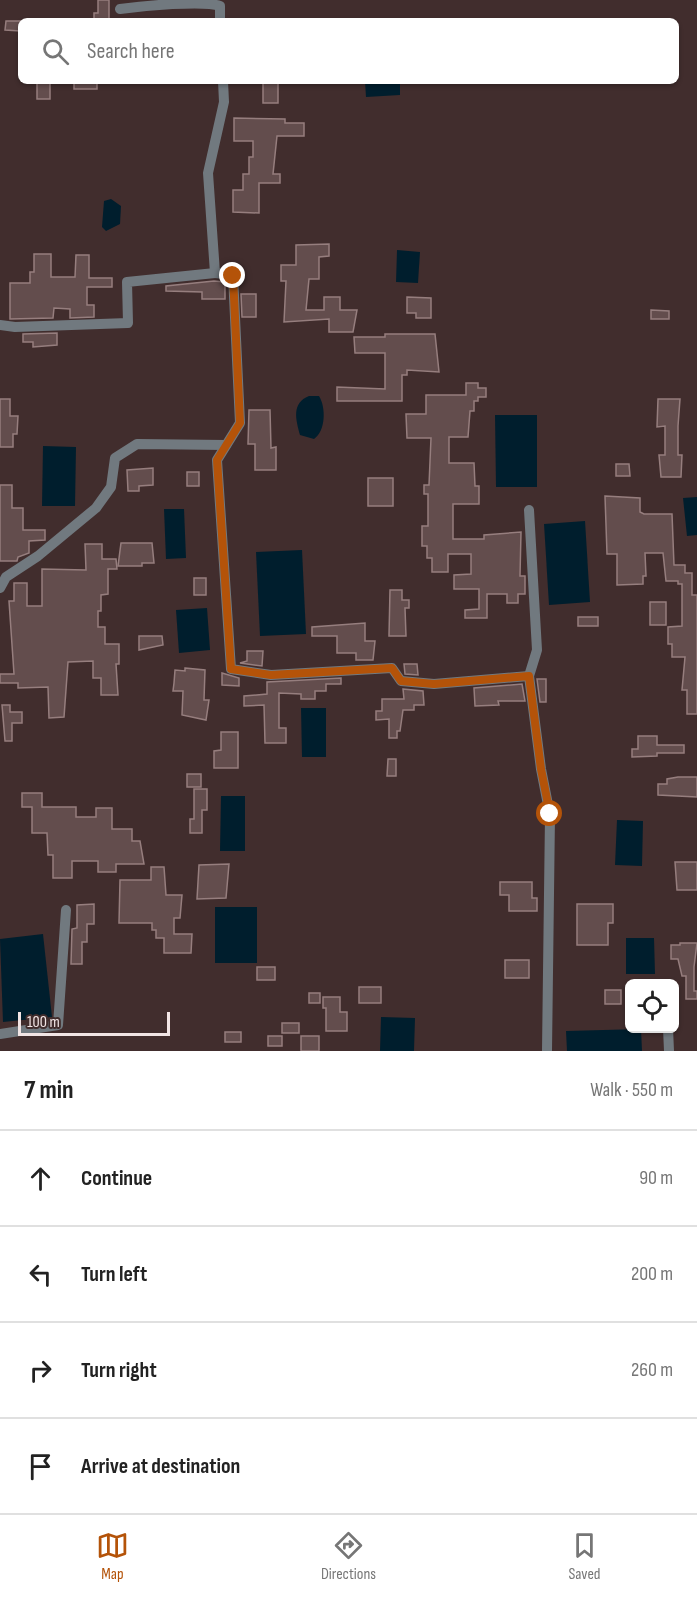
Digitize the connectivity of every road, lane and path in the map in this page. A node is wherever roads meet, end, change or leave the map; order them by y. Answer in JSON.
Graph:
{"nodes":[{"id":1,"x":120,"y":9,"type":"dead end"},
{"id":2,"x":220,"y":18,"type":"edge"},
{"id":3,"x":223,"y":84,"type":"edge"},
{"id":4,"x":215,"y":273,"type":"junction"},
{"id":5,"x":0,"y":325,"type":"edge"},
{"id":6,"x":226,"y":445,"type":"junction"},
{"id":7,"x":529,"y":510,"type":"dead end"},
{"id":8,"x":0,"y":588,"type":"edge"},
{"id":9,"x":529,"y":676,"type":"junction"},
{"id":10,"x":66,"y":910,"type":"dead end"},
{"id":11,"x":668,"y":1033,"type":"edge"},
{"id":12,"x":0,"y":1034,"type":"edge"},
{"id":13,"x":547,"y":1051,"type":"edge"},
{"id":14,"x":669,"y":1051,"type":"edge"}],
"edges":[{"from":1,"to":2,"type":"street"},
{"from":3,"to":4,"type":"street"},
{"from":4,"to":5,"type":"street"},
{"from":4,"to":6,"type":"street"},
{"from":6,"to":8,"type":"street"},
{"from":6,"to":9,"type":"street"},
{"from":7,"to":9,"type":"street"},
{"from":9,"to":13,"type":"street"},
{"from":10,"to":12,"type":"street"},
{"from":11,"to":14,"type":"street"}]}
